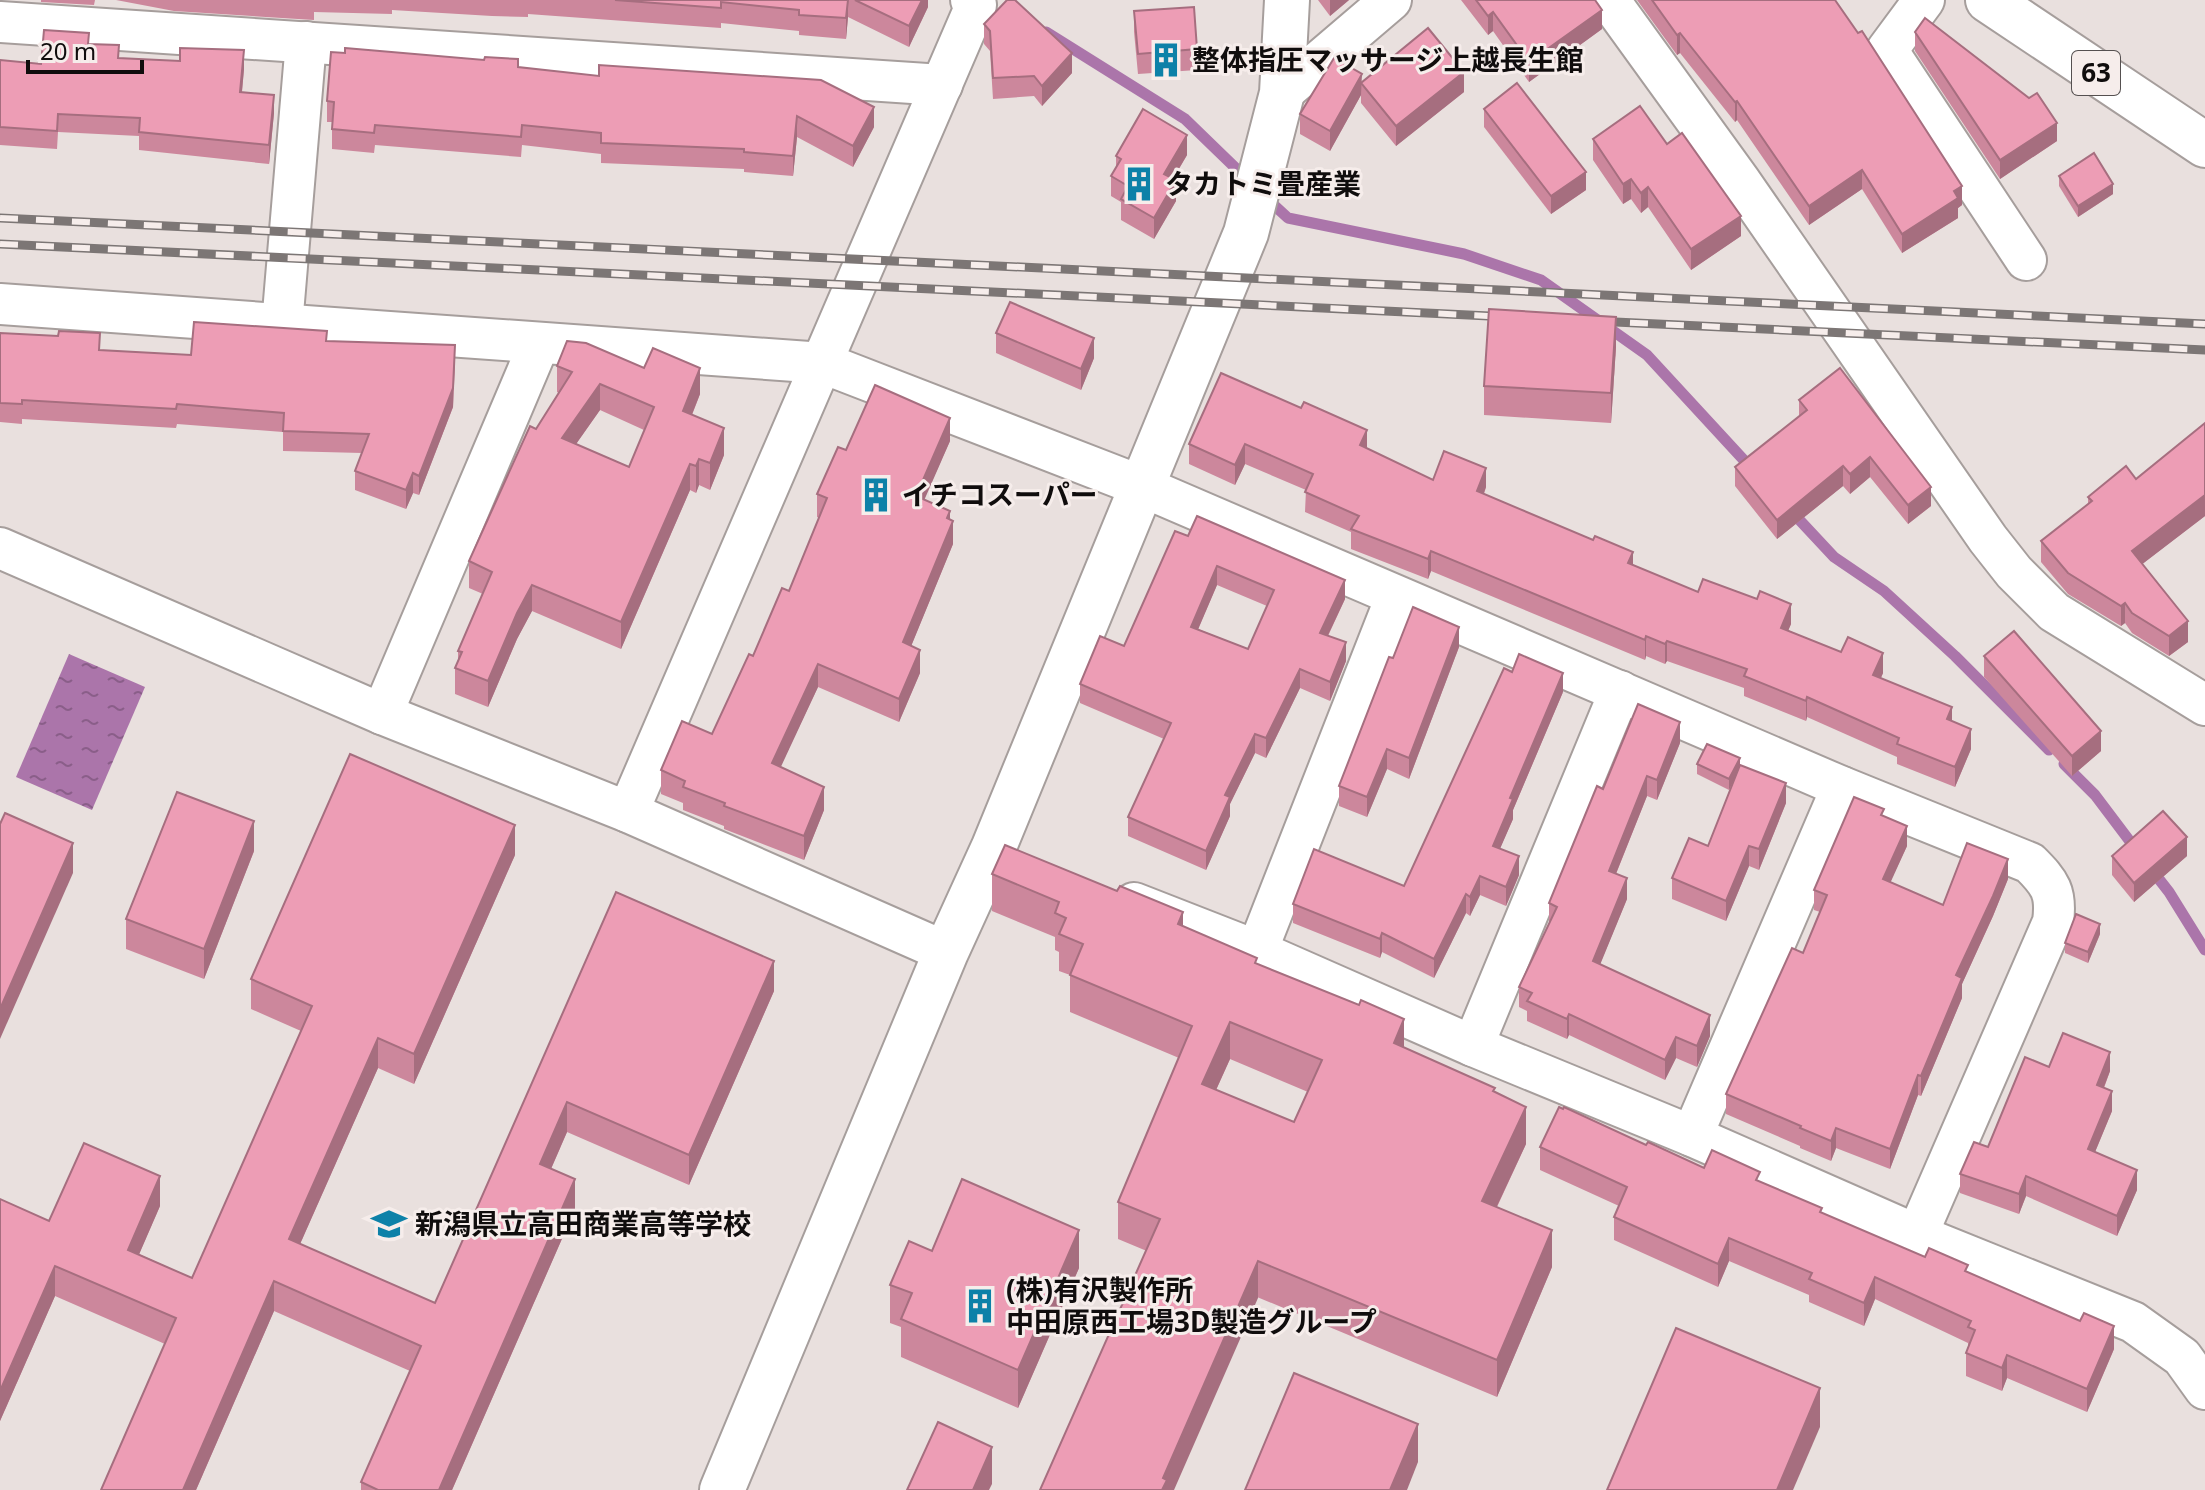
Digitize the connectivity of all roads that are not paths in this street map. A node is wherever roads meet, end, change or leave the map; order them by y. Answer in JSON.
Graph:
{"nodes":[{"id":1,"x":971,"y":0,"type":"edge"},
{"id":2,"x":1287,"y":0,"type":"edge"},
{"id":3,"x":1391,"y":0,"type":"edge"},
{"id":4,"x":1609,"y":0,"type":"edge"},
{"id":5,"x":1924,"y":0,"type":"edge"},
{"id":6,"x":1988,"y":0,"type":"edge"},
{"id":7,"x":0,"y":22,"type":"edge"},
{"id":8,"x":306,"y":42,"type":"junction"},
{"id":9,"x":942,"y":85,"type":"junction"},
{"id":10,"x":1282,"y":93,"type":"junction"},
{"id":11,"x":2205,"y":145,"type":"edge"},
{"id":12,"x":2026,"y":260,"type":"dead end"},
{"id":13,"x":0,"y":304,"type":"edge"},
{"id":14,"x":282,"y":325,"type":"junction"},
{"id":15,"x":539,"y":344,"type":"junction"},
{"id":16,"x":823,"y":363,"type":"junction"},
{"id":17,"x":1141,"y":486,"type":"junction"},
{"id":18,"x":0,"y":548,"type":"edge"},
{"id":19,"x":1396,"y":597,"type":"junction"},
{"id":20,"x":1620,"y":691,"type":"junction"},
{"id":21,"x":2205,"y":705,"type":"edge"},
{"id":22,"x":382,"y":714,"type":"junction"},
{"id":23,"x":1842,"y":787,"type":"junction"},
{"id":24,"x":628,"y":812,"type":"junction"},
{"id":25,"x":1095,"y":888,"type":"edge"},
{"id":26,"x":1257,"y":951,"type":"junction"},
{"id":27,"x":946,"y":952,"type":"junction"},
{"id":28,"x":1473,"y":1046,"type":"junction"},
{"id":29,"x":1692,"y":1136,"type":"junction"},
{"id":30,"x":1917,"y":1235,"type":"junction"},
{"id":31,"x":2205,"y":1389,"type":"edge"},
{"id":32,"x":722,"y":1490,"type":"edge"}],
"edges":[{"from":1,"to":9,"type":"street"},
{"from":2,"to":10,"type":"street"},
{"from":3,"to":10,"type":"street"},
{"from":4,"to":21,"type":"street"},
{"from":5,"to":12,"type":"street"},
{"from":6,"to":11,"type":"street","number":"63"},
{"from":7,"to":8,"type":"street"},
{"from":8,"to":9,"type":"street"},
{"from":8,"to":14,"type":"street"},
{"from":9,"to":16,"type":"street"},
{"from":10,"to":17,"type":"street"},
{"from":13,"to":14,"type":"street"},
{"from":14,"to":15,"type":"street"},
{"from":15,"to":16,"type":"street"},
{"from":15,"to":22,"type":"street"},
{"from":16,"to":17,"type":"street"},
{"from":16,"to":24,"type":"street"},
{"from":17,"to":19,"type":"street"},
{"from":17,"to":27,"type":"street"},
{"from":18,"to":22,"type":"street"},
{"from":19,"to":20,"type":"street"},
{"from":19,"to":26,"type":"street"},
{"from":20,"to":23,"type":"street"},
{"from":20,"to":28,"type":"street"},
{"from":22,"to":24,"type":"street"},
{"from":23,"to":29,"type":"street"},
{"from":23,"to":30,"type":"street"},
{"from":24,"to":27,"type":"street"},
{"from":25,"to":26,"type":"street"},
{"from":26,"to":28,"type":"street"},
{"from":27,"to":32,"type":"street"},
{"from":28,"to":29,"type":"street"},
{"from":29,"to":30,"type":"street"},
{"from":30,"to":31,"type":"street"}]}
